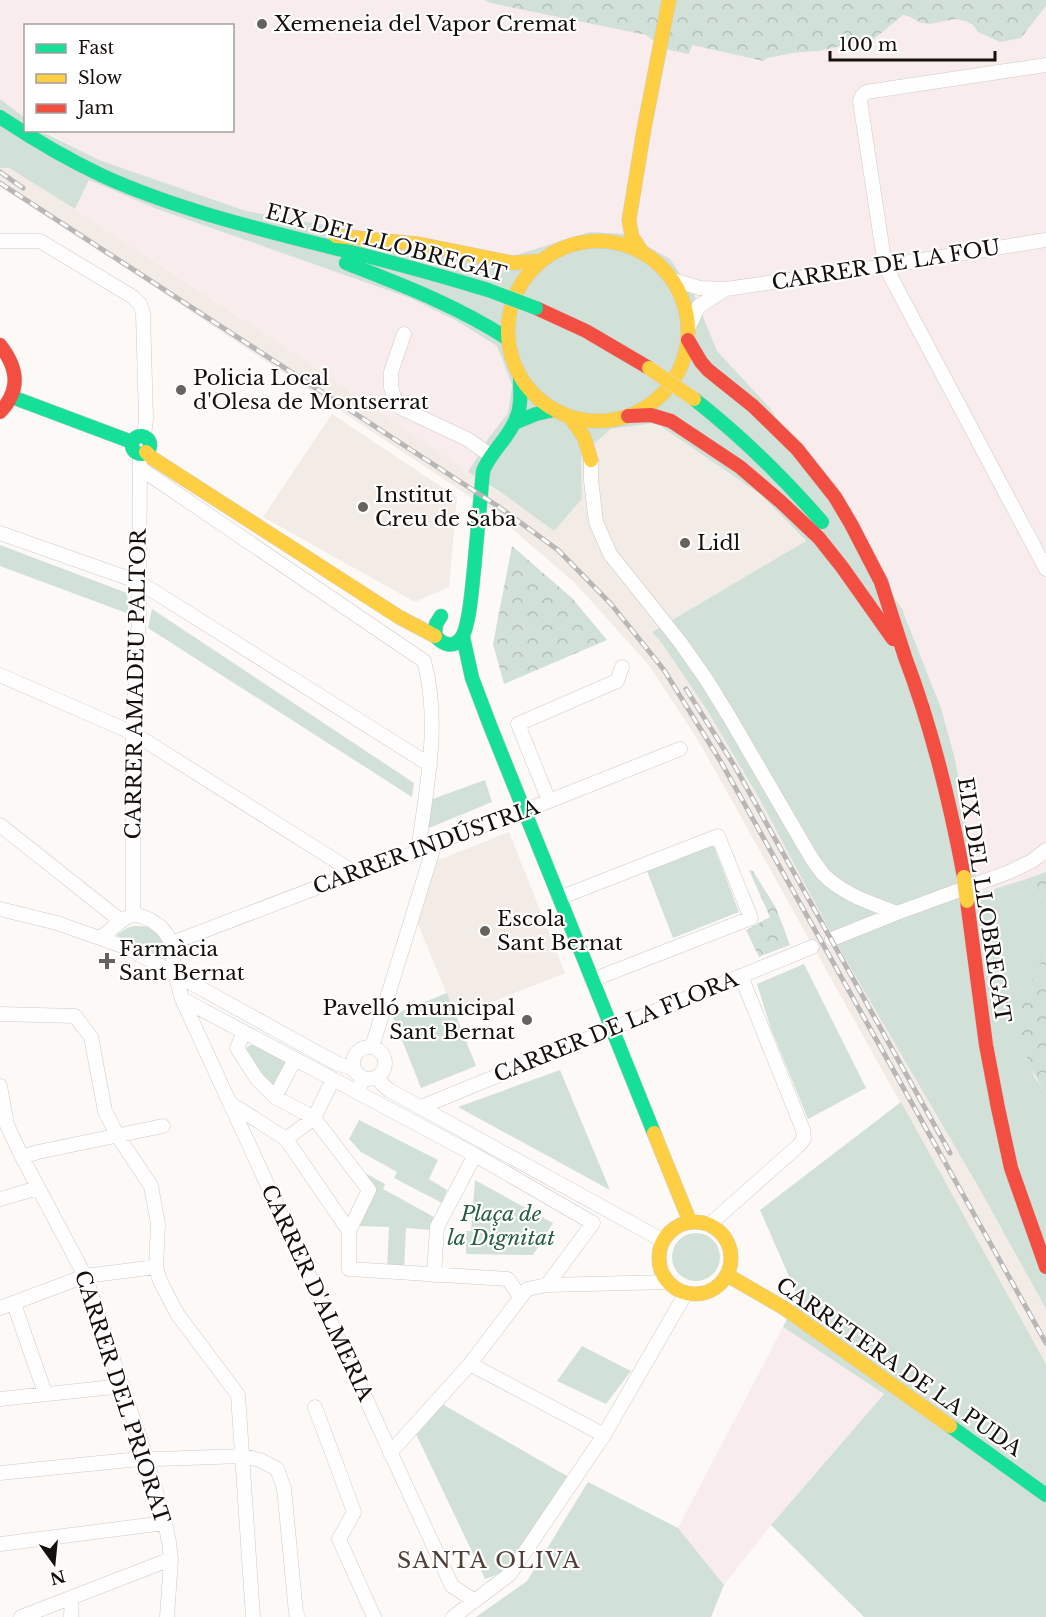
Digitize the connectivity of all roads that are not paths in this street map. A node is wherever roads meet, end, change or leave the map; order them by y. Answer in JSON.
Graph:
{"nodes":[{"id":1,"x":669,"y":0,"type":"edge"},
{"id":2,"x":1046,"y":65,"type":"edge"},
{"id":3,"x":0,"y":117,"type":"edge"},
{"id":4,"x":24,"y":131,"type":"edge"},
{"id":5,"x":25,"y":132,"type":"edge"},
{"id":6,"x":630,"y":208,"type":"junction"},
{"id":7,"x":267,"y":232,"type":"junction"},
{"id":8,"x":287,"y":236,"type":"junction"},
{"id":9,"x":1046,"y":240,"type":"edge"},
{"id":10,"x":0,"y":241,"type":"edge"},
{"id":11,"x":602,"y":241,"type":"junction"},
{"id":12,"x":642,"y":252,"type":"junction"},
{"id":13,"x":541,"y":261,"type":"junction"},
{"id":14,"x":885,"y":266,"type":"junction"},
{"id":15,"x":673,"y":280,"type":"junction"},
{"id":16,"x":726,"y":289,"type":"junction"},
{"id":17,"x":404,"y":334,"type":"dead end"},
{"id":18,"x":688,"y":334,"type":"junction"},
{"id":19,"x":508,"y":339,"type":"junction"},
{"id":20,"x":0,"y":345,"type":"edge"},
{"id":21,"x":520,"y":377,"type":"junction"},
{"id":22,"x":12,"y":397,"type":"junction"},
{"id":23,"x":554,"y":410,"type":"junction"},
{"id":24,"x":0,"y":412,"type":"edge"},
{"id":25,"x":628,"y":416,"type":"junction"},
{"id":26,"x":570,"y":417,"type":"junction"},
{"id":27,"x":612,"y":420,"type":"junction"},
{"id":28,"x":514,"y":423,"type":"junction"},
{"id":29,"x":141,"y":446,"type":"junction"},
{"id":30,"x":490,"y":455,"type":"junction"},
{"id":31,"x":591,"y":460,"type":"junction"},
{"id":32,"x":141,"y":469,"type":"junction"},
{"id":33,"x":0,"y":532,"type":"edge"},
{"id":34,"x":1046,"y":569,"type":"edge"},
{"id":35,"x":139,"y":582,"type":"junction"},
{"id":36,"x":473,"y":585,"type":"junction"},
{"id":37,"x":446,"y":615,"type":"junction"},
{"id":38,"x":399,"y":617,"type":"junction"},
{"id":39,"x":464,"y":632,"type":"junction"},
{"id":40,"x":435,"y":636,"type":"junction"},
{"id":41,"x":449,"y":645,"type":"junction"},
{"id":42,"x":905,"y":657,"type":"junction"},
{"id":43,"x":622,"y":668,"type":"dead end"},
{"id":44,"x":0,"y":675,"type":"edge"},
{"id":45,"x":472,"y":678,"type":"junction"},
{"id":46,"x":132,"y":733,"type":"junction"},
{"id":47,"x":680,"y":749,"type":"dead end"},
{"id":48,"x":430,"y":765,"type":"junction"},
{"id":49,"x":549,"y":801,"type":"junction"},
{"id":50,"x":524,"y":811,"type":"junction"},
{"id":51,"x":0,"y":825,"type":"edge"},
{"id":52,"x":435,"y":843,"type":"junction"},
{"id":53,"x":1046,"y":850,"type":"edge"},
{"id":54,"x":418,"y":852,"type":"junction"},
{"id":55,"x":355,"y":873,"type":"junction"},
{"id":56,"x":559,"y":897,"type":"junction"},
{"id":57,"x":0,"y":909,"type":"edge"},
{"id":58,"x":897,"y":913,"type":"junction"},
{"id":59,"x":127,"y":918,"type":"junction"},
{"id":60,"x":100,"y":938,"type":"junction"},
{"id":61,"x":832,"y":939,"type":"dead end"},
{"id":62,"x":172,"y":943,"type":"junction"},
{"id":63,"x":812,"y":947,"type":"dead end"},
{"id":64,"x":176,"y":974,"type":"junction"},
{"id":65,"x":741,"y":976,"type":"junction"},
{"id":66,"x":592,"y":980,"type":"junction"},
{"id":67,"x":182,"y":999,"type":"junction"},
{"id":68,"x":0,"y":1014,"type":"edge"},
{"id":69,"x":612,"y":1029,"type":"junction"},
{"id":70,"x":244,"y":1032,"type":"junction"},
{"id":71,"x":372,"y":1047,"type":"junction"},
{"id":72,"x":295,"y":1059,"type":"junction"},
{"id":73,"x":363,"y":1069,"type":"junction"},
{"id":74,"x":333,"y":1079,"type":"junction"},
{"id":75,"x":0,"y":1086,"type":"edge"},
{"id":76,"x":357,"y":1092,"type":"junction"},
{"id":77,"x":275,"y":1097,"type":"junction"},
{"id":78,"x":230,"y":1103,"type":"junction"},
{"id":79,"x":420,"y":1107,"type":"junction"},
{"id":80,"x":314,"y":1118,"type":"junction"},
{"id":81,"x":163,"y":1126,"type":"dead end"},
{"id":82,"x":117,"y":1135,"type":"junction"},
{"id":83,"x":286,"y":1139,"type":"junction"},
{"id":84,"x":475,"y":1155,"type":"junction"},
{"id":85,"x":22,"y":1157,"type":"junction"},
{"id":86,"x":38,"y":1188,"type":"junction"},
{"id":87,"x":0,"y":1199,"type":"edge"},
{"id":88,"x":690,"y":1222,"type":"junction"},
{"id":89,"x":709,"y":1225,"type":"junction"},
{"id":90,"x":350,"y":1230,"type":"junction"},
{"id":91,"x":664,"y":1241,"type":"junction"},
{"id":92,"x":156,"y":1267,"type":"junction"},
{"id":93,"x":1046,"y":1267,"type":"edge"},
{"id":94,"x":434,"y":1275,"type":"junction"},
{"id":95,"x":727,"y":1275,"type":"junction"},
{"id":96,"x":85,"y":1276,"type":"junction"},
{"id":97,"x":668,"y":1282,"type":"junction"},
{"id":98,"x":547,"y":1285,"type":"junction"},
{"id":99,"x":686,"y":1293,"type":"junction"},
{"id":100,"x":520,"y":1298,"type":"junction"},
{"id":101,"x":7,"y":1306,"type":"edge"},
{"id":102,"x":470,"y":1364,"type":"junction"},
{"id":103,"x":123,"y":1386,"type":"junction"},
{"id":104,"x":45,"y":1394,"type":"junction"},
{"id":105,"x":0,"y":1399,"type":"edge"},
{"id":106,"x":315,"y":1407,"type":"dead end"},
{"id":107,"x":604,"y":1435,"type":"junction"},
{"id":108,"x":390,"y":1454,"type":"junction"},
{"id":109,"x":243,"y":1456,"type":"junction"},
{"id":110,"x":147,"y":1460,"type":"junction"},
{"id":111,"x":0,"y":1473,"type":"edge"},
{"id":112,"x":1046,"y":1495,"type":"edge"},
{"id":113,"x":165,"y":1523,"type":"junction"},
{"id":114,"x":0,"y":1544,"type":"edge"},
{"id":115,"x":171,"y":1559,"type":"junction"},
{"id":116,"x":72,"y":1597,"type":"junction"},
{"id":117,"x":475,"y":1601,"type":"junction"},
{"id":118,"x":21,"y":1617,"type":"edge"},
{"id":119,"x":71,"y":1617,"type":"edge"},
{"id":120,"x":166,"y":1617,"type":"edge"},
{"id":121,"x":253,"y":1617,"type":"edge"},
{"id":122,"x":298,"y":1617,"type":"edge"},
{"id":123,"x":374,"y":1617,"type":"edge"},
{"id":124,"x":453,"y":1617,"type":"edge"}],
"edges":[{"from":1,"to":6,"type":"main road"},
{"from":2,"to":14,"type":"street"},
{"from":3,"to":4,"type":"main road","name":"EIX DEL LLOBREGAT"},
{"from":5,"to":7,"type":"main road","name":"EIX DEL LLOBREGAT"},
{"from":6,"to":11,"type":"main road"},
{"from":6,"to":12,"type":"main road"},
{"from":7,"to":8,"type":"main road","name":"EIX DEL LLOBREGAT"},
{"from":7,"to":13,"type":"main road"},
{"from":8,"to":19,"type":"main road"},
{"from":8,"to":42,"type":"main road","name":"EIX DEL LLOBREGAT","bridge":true},
{"from":9,"to":14,"type":"street","name":"CARRER DE LA FOU"},
{"from":10,"to":29,"type":"street","name":"CARRER AMADEU PALTOR"},
{"from":11,"to":12,"type":"main road"},
{"from":11,"to":13,"type":"main road"},
{"from":12,"to":15,"type":"main road"},
{"from":13,"to":19,"type":"main road"},
{"from":14,"to":16,"type":"street","name":"CARRER DE LA FOU"},
{"from":14,"to":34,"type":"street"},
{"from":15,"to":16,"type":"street","name":"CARRER DE LA FOU"},
{"from":15,"to":18,"type":"main road"},
{"from":16,"to":18,"type":"street","name":"CARRER DE LA FOU"},
{"from":17,"to":30,"type":"street"},
{"from":18,"to":25,"type":"main road"},
{"from":18,"to":42,"type":"main road"},
{"from":19,"to":21,"type":"main road"},
{"from":20,"to":22,"type":"main road"},
{"from":21,"to":23,"type":"main road"},
{"from":21,"to":28,"type":"main road"},
{"from":22,"to":24,"type":"main road"},
{"from":22,"to":29,"type":"main road"},
{"from":23,"to":26,"type":"main road"},
{"from":23,"to":28,"type":"main road"},
{"from":25,"to":27,"type":"main road"},
{"from":25,"to":42,"type":"main road"},
{"from":26,"to":27,"type":"main road"},
{"from":26,"to":31,"type":"main road"},
{"from":27,"to":31,"type":"main road"},
{"from":28,"to":30,"type":"main road"},
{"from":29,"to":32,"type":"street","name":"CARRER AMADEU PALTOR"},
{"from":29,"to":38,"type":"main road"},
{"from":30,"to":36,"type":"main road"},
{"from":31,"to":58,"type":"street"},
{"from":32,"to":35,"type":"street","name":"CARRER AMADEU PALTOR"},
{"from":32,"to":48,"type":"street"},
{"from":33,"to":35,"type":"street"},
{"from":35,"to":46,"type":"street","name":"CARRER AMADEU PALTOR"},
{"from":35,"to":48,"type":"street"},
{"from":36,"to":37,"type":"main road"},
{"from":36,"to":39,"type":"main road"},
{"from":37,"to":38,"type":"main road"},
{"from":37,"to":39,"type":"main road"},
{"from":37,"to":40,"type":"main road"},
{"from":38,"to":40,"type":"main road"},
{"from":39,"to":41,"type":"main road"},
{"from":39,"to":45,"type":"main road"},
{"from":40,"to":41,"type":"main road"},
{"from":41,"to":45,"type":"main road"},
{"from":42,"to":93,"type":"main road","name":"EIX DEL LLOBREGAT","bridge":true},
{"from":43,"to":49,"type":"street"},
{"from":44,"to":46,"type":"street"},
{"from":45,"to":50,"type":"main road"},
{"from":46,"to":55,"type":"street"},
{"from":46,"to":59,"type":"street","name":"CARRER AMADEU PALTOR"},
{"from":47,"to":49,"type":"street","name":"CARRER INDÚSTRIA"},
{"from":48,"to":54,"type":"street"},
{"from":49,"to":50,"type":"street","name":"CARRER INDÚSTRIA"},
{"from":50,"to":52,"type":"street","name":"CARRER INDÚSTRIA"},
{"from":50,"to":56,"type":"main road"},
{"from":51,"to":59,"type":"street"},
{"from":52,"to":54,"type":"street","name":"CARRER INDÚSTRIA"},
{"from":52,"to":71,"type":"street"},
{"from":53,"to":58,"type":"street"},
{"from":54,"to":55,"type":"street","name":"CARRER INDÚSTRIA"},
{"from":55,"to":62,"type":"street","name":"CARRER INDÚSTRIA"},
{"from":56,"to":66,"type":"main road"},
{"from":56,"to":66,"type":"street"},
{"from":57,"to":60,"type":"street"},
{"from":58,"to":61,"type":"street"},
{"from":59,"to":60,"type":"street"},
{"from":59,"to":62,"type":"street"},
{"from":60,"to":64,"type":"street"},
{"from":62,"to":64,"type":"street","name":"CARRER D'ALMERIA"},
{"from":63,"to":65,"type":"street","name":"CARRER DE LA FLORA"},
{"from":64,"to":67,"type":"street","name":"CARRER D'ALMERIA"},
{"from":64,"to":73,"type":"street"},
{"from":65,"to":69,"type":"street","name":"CARRER DE LA FLORA"},
{"from":65,"to":89,"type":"street"},
{"from":66,"to":69,"type":"main road"},
{"from":67,"to":70,"type":"street"},
{"from":67,"to":78,"type":"street","name":"CARRER D'ALMERIA"},
{"from":68,"to":82,"type":"street"},
{"from":69,"to":79,"type":"street","name":"CARRER DE LA FLORA"},
{"from":69,"to":88,"type":"main road"},
{"from":70,"to":72,"type":"street"},
{"from":70,"to":77,"type":"street"},
{"from":71,"to":73,"type":"street"},
{"from":71,"to":73,"type":"street"},
{"from":72,"to":74,"type":"street"},
{"from":72,"to":77,"type":"street"},
{"from":73,"to":76,"type":"street"},
{"from":73,"to":79,"type":"street"},
{"from":74,"to":76,"type":"street"},
{"from":74,"to":80,"type":"street"},
{"from":75,"to":85,"type":"street","name":"CARRER DEL PRIORAT"},
{"from":76,"to":84,"type":"street"},
{"from":77,"to":80,"type":"street"},
{"from":78,"to":83,"type":"street"},
{"from":78,"to":108,"type":"street","name":"CARRER D'ALMERIA"},
{"from":79,"to":91,"type":"street"},
{"from":80,"to":83,"type":"street"},
{"from":80,"to":90,"type":"street"},
{"from":81,"to":82,"type":"street"},
{"from":82,"to":85,"type":"street"},
{"from":82,"to":92,"type":"street"},
{"from":83,"to":90,"type":"street"},
{"from":84,"to":94,"type":"street"},
{"from":84,"to":98,"type":"street"},
{"from":85,"to":86,"type":"street","name":"CARRER DEL PRIORAT"},
{"from":86,"to":87,"type":"street"},
{"from":86,"to":96,"type":"street","name":"CARRER DEL PRIORAT"},
{"from":88,"to":89,"type":"main road"},
{"from":88,"to":91,"type":"main road"},
{"from":89,"to":95,"type":"main road"},
{"from":90,"to":94,"type":"street"},
{"from":91,"to":97,"type":"main road"},
{"from":92,"to":96,"type":"street"},
{"from":92,"to":109,"type":"street"},
{"from":94,"to":100,"type":"street"},
{"from":95,"to":99,"type":"main road"},
{"from":95,"to":112,"type":"main road","name":"CARRETERA DE LA PUDA"},
{"from":96,"to":101,"type":"street"},
{"from":96,"to":103,"type":"street","name":"CARRER DEL PRIORAT"},
{"from":97,"to":98,"type":"street"},
{"from":97,"to":99,"type":"main road"},
{"from":98,"to":100,"type":"street"},
{"from":99,"to":107,"type":"street"},
{"from":100,"to":102,"type":"street"},
{"from":101,"to":104,"type":"street"},
{"from":102,"to":107,"type":"street"},
{"from":102,"to":108,"type":"street"},
{"from":103,"to":104,"type":"street"},
{"from":103,"to":110,"type":"street","name":"CARRER DEL PRIORAT"},
{"from":104,"to":105,"type":"street"},
{"from":106,"to":123,"type":"street"},
{"from":107,"to":117,"type":"street"},
{"from":108,"to":117,"type":"street","name":"CARRER D'ALMERIA"},
{"from":109,"to":110,"type":"street"},
{"from":109,"to":121,"type":"street"},
{"from":109,"to":122,"type":"street"},
{"from":110,"to":111,"type":"street"},
{"from":110,"to":113,"type":"street","name":"CARRER DEL PRIORAT"},
{"from":113,"to":114,"type":"street"},
{"from":113,"to":115,"type":"street","name":"CARRER DEL PRIORAT"},
{"from":115,"to":116,"type":"street"},
{"from":115,"to":120,"type":"street","name":"CARRER DEL PRIORAT"},
{"from":116,"to":118,"type":"street"},
{"from":116,"to":119,"type":"street"},
{"from":117,"to":124,"type":"street"}]}
